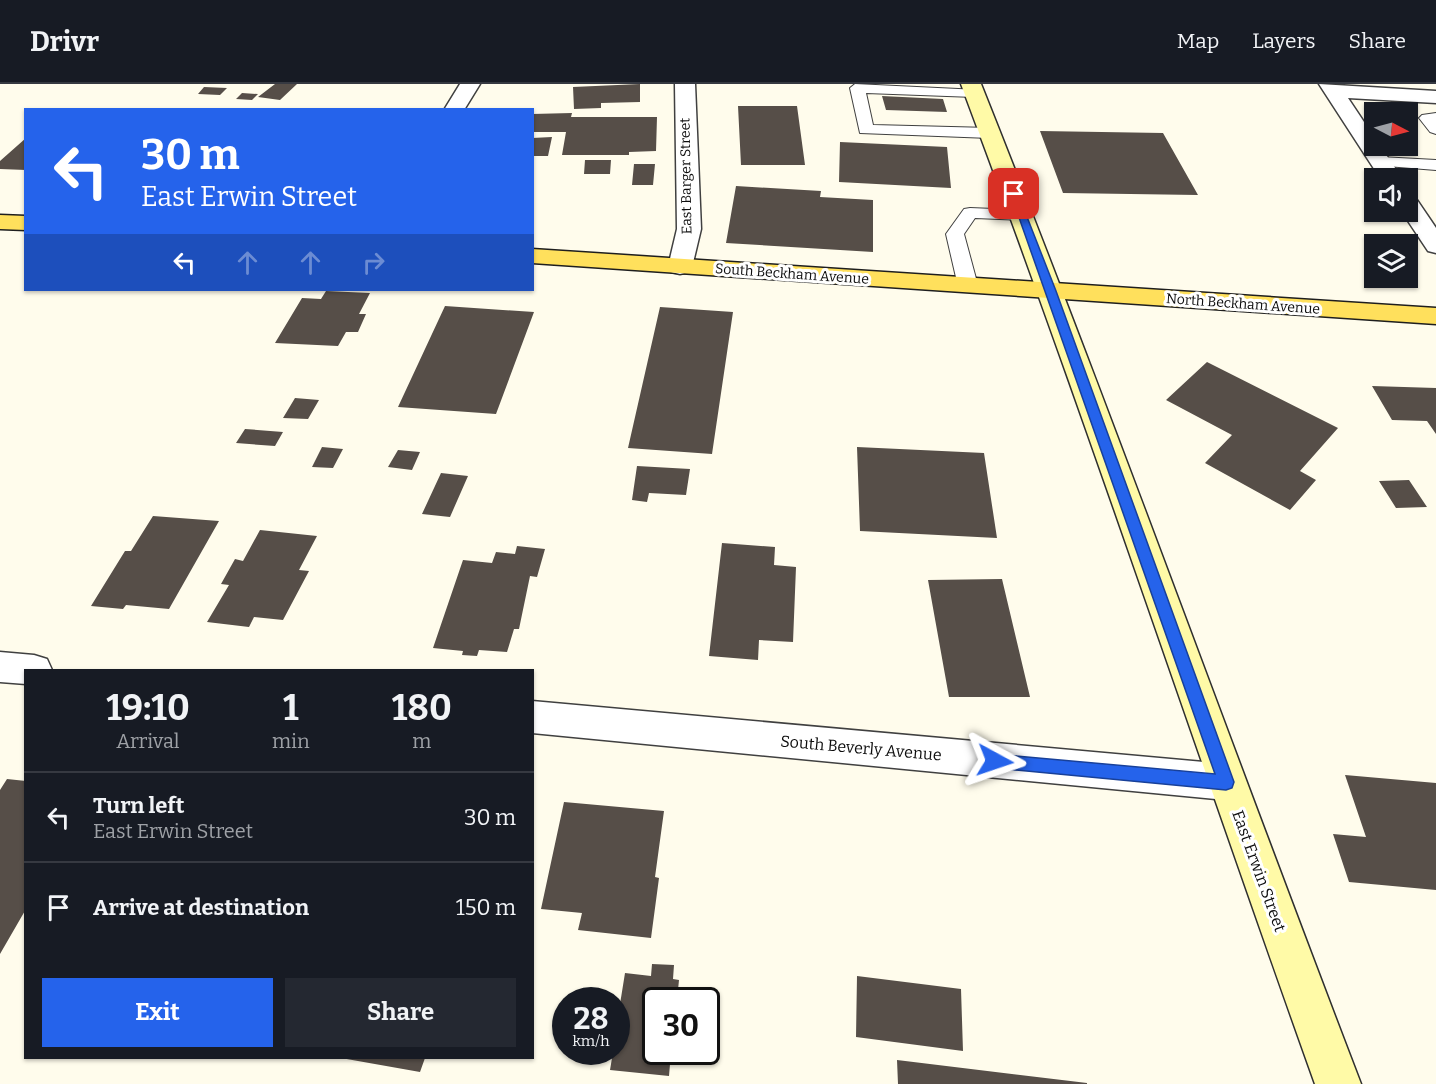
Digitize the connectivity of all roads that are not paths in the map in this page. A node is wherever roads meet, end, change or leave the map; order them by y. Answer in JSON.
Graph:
{"nodes":[{"id":1,"x":470,"y":84,"type":"edge"},
{"id":2,"x":685,"y":84,"type":"edge"},
{"id":3,"x":972,"y":88,"type":"edge"},
{"id":4,"x":1331,"y":88,"type":"edge"},
{"id":5,"x":1436,"y":97,"type":"edge"},
{"id":6,"x":455,"y":108,"type":"edge"},
{"id":7,"x":1436,"y":118,"type":"edge"},
{"id":8,"x":1436,"y":129,"type":"edge"},
{"id":9,"x":990,"y":133,"type":"junction"},
{"id":10,"x":1436,"y":165,"type":"edge"},
{"id":11,"x":1385,"y":168,"type":"edge"},
{"id":12,"x":1406,"y":168,"type":"edge"},
{"id":13,"x":1021,"y":214,"type":"junction"},
{"id":14,"x":1418,"y":219,"type":"edge"},
{"id":15,"x":0,"y":222,"type":"edge"},
{"id":16,"x":24,"y":223,"type":"edge"},
{"id":17,"x":1436,"y":246,"type":"edge"},
{"id":18,"x":534,"y":256,"type":"edge"},
{"id":19,"x":680,"y":267,"type":"junction"},
{"id":20,"x":968,"y":286,"type":"junction"},
{"id":21,"x":1051,"y":291,"type":"junction"},
{"id":22,"x":1436,"y":316,"type":"edge"},
{"id":23,"x":0,"y":667,"type":"edge"},
{"id":24,"x":24,"y":669,"type":"edge"},
{"id":25,"x":534,"y":717,"type":"edge"},
{"id":26,"x":1226,"y":782,"type":"junction"},
{"id":27,"x":1338,"y":1084,"type":"edge"}],
"edges":[{"from":1,"to":6,"type":"street"},
{"from":2,"to":19,"type":"street","name":"East Barger Street"},
{"from":3,"to":9,"type":"main road","name":"East Erwin Street"},
{"from":3,"to":9,"type":"lane"},
{"from":4,"to":5,"type":"street"},
{"from":4,"to":11,"type":"street"},
{"from":7,"to":8,"type":"lane"},
{"from":9,"to":13,"type":"main road","name":"East Erwin Street"},
{"from":10,"to":12,"type":"lane"},
{"from":13,"to":20,"type":"lane"},
{"from":13,"to":21,"type":"main road","name":"East Erwin Street"},
{"from":14,"to":17,"type":"street"},
{"from":15,"to":16,"type":"main road"},
{"from":18,"to":19,"type":"main road","name":"South Beckham Avenue"},
{"from":19,"to":20,"type":"main road","name":"South Beckham Avenue"},
{"from":20,"to":21,"type":"main road","name":"South Beckham Avenue"},
{"from":21,"to":22,"type":"main road","name":"North Beckham Avenue"},
{"from":21,"to":26,"type":"main road","name":"East Erwin Street"},
{"from":23,"to":24,"type":"street"},
{"from":25,"to":26,"type":"street","name":"South Beverly Avenue"},
{"from":26,"to":27,"type":"main road","name":"East Erwin Street"}]}
